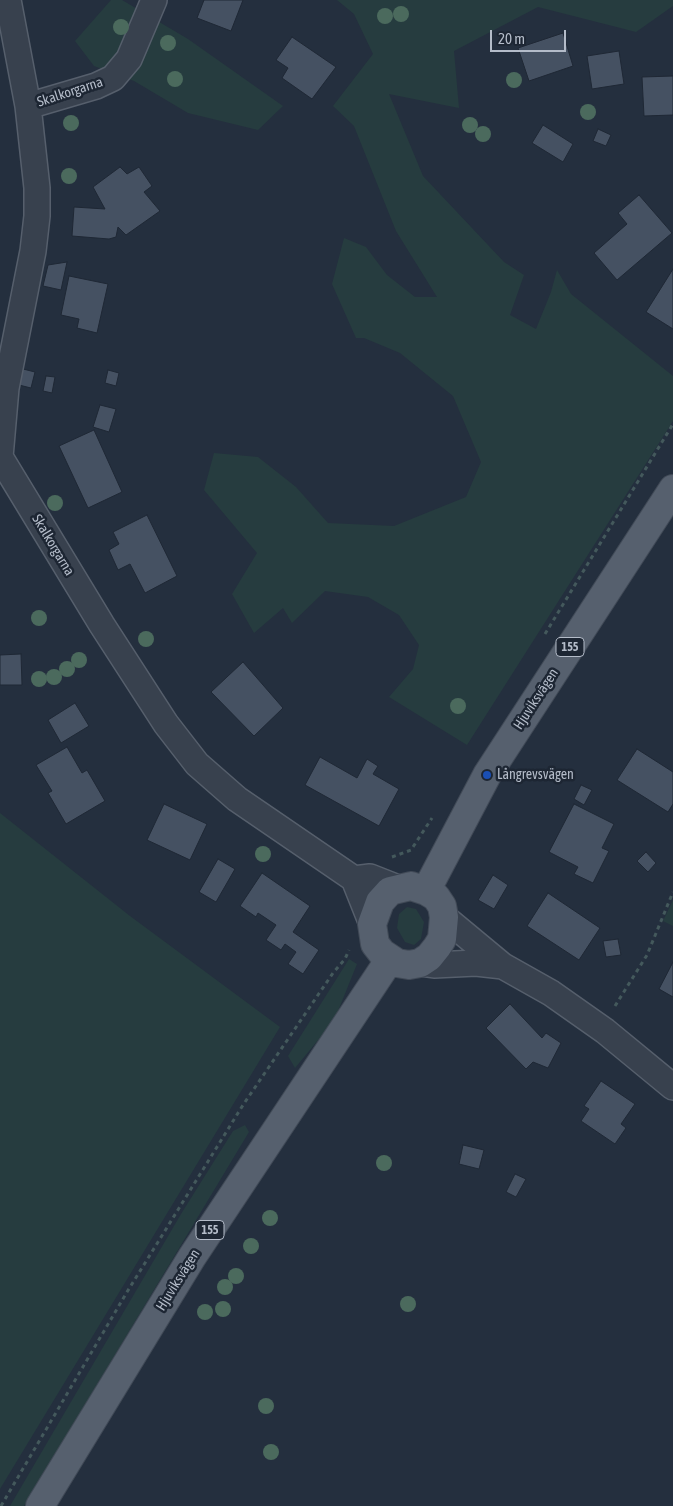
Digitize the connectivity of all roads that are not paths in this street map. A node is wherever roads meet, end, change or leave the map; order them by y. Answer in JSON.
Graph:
{"nodes":[{"id":1,"x":8,"y":0,"type":"edge"},
{"id":2,"x":154,"y":0,"type":"edge"},
{"id":3,"x":28,"y":106,"type":"junction"},
{"id":4,"x":673,"y":489,"type":"edge"},
{"id":5,"x":354,"y":880,"type":"junction"},
{"id":6,"x":398,"y":888,"type":"junction"},
{"id":7,"x":426,"y":891,"type":"junction"},
{"id":8,"x":444,"y":917,"type":"junction"},
{"id":9,"x":372,"y":924,"type":"junction"},
{"id":10,"x":390,"y":959,"type":"junction"},
{"id":11,"x":420,"y":963,"type":"junction"},
{"id":12,"x":503,"y":966,"type":"junction"},
{"id":13,"x":673,"y":1088,"type":"edge"},
{"id":14,"x":40,"y":1506,"type":"edge"}],
"edges":[{"from":1,"to":3,"type":"street","name":"Skalkorgarna"},
{"from":2,"to":3,"type":"street","name":"Skalkorgarna"},
{"from":3,"to":5,"type":"street","name":"Skalkorgarna"},
{"from":4,"to":7,"type":"main road","name":"Hjuviksvägen","number":"155"},
{"from":5,"to":6,"type":"street"},
{"from":5,"to":9,"type":"street"},
{"from":6,"to":7,"type":"main road"},
{"from":6,"to":9,"type":"main road"},
{"from":7,"to":8,"type":"main road"},
{"from":8,"to":11,"type":"main road"},
{"from":8,"to":12,"type":"street"},
{"from":9,"to":10,"type":"main road"},
{"from":10,"to":11,"type":"main road"},
{"from":10,"to":14,"type":"main road","name":"Hjuviksvägen","number":"155"},
{"from":11,"to":12,"type":"street"},
{"from":12,"to":13,"type":"street"}]}
